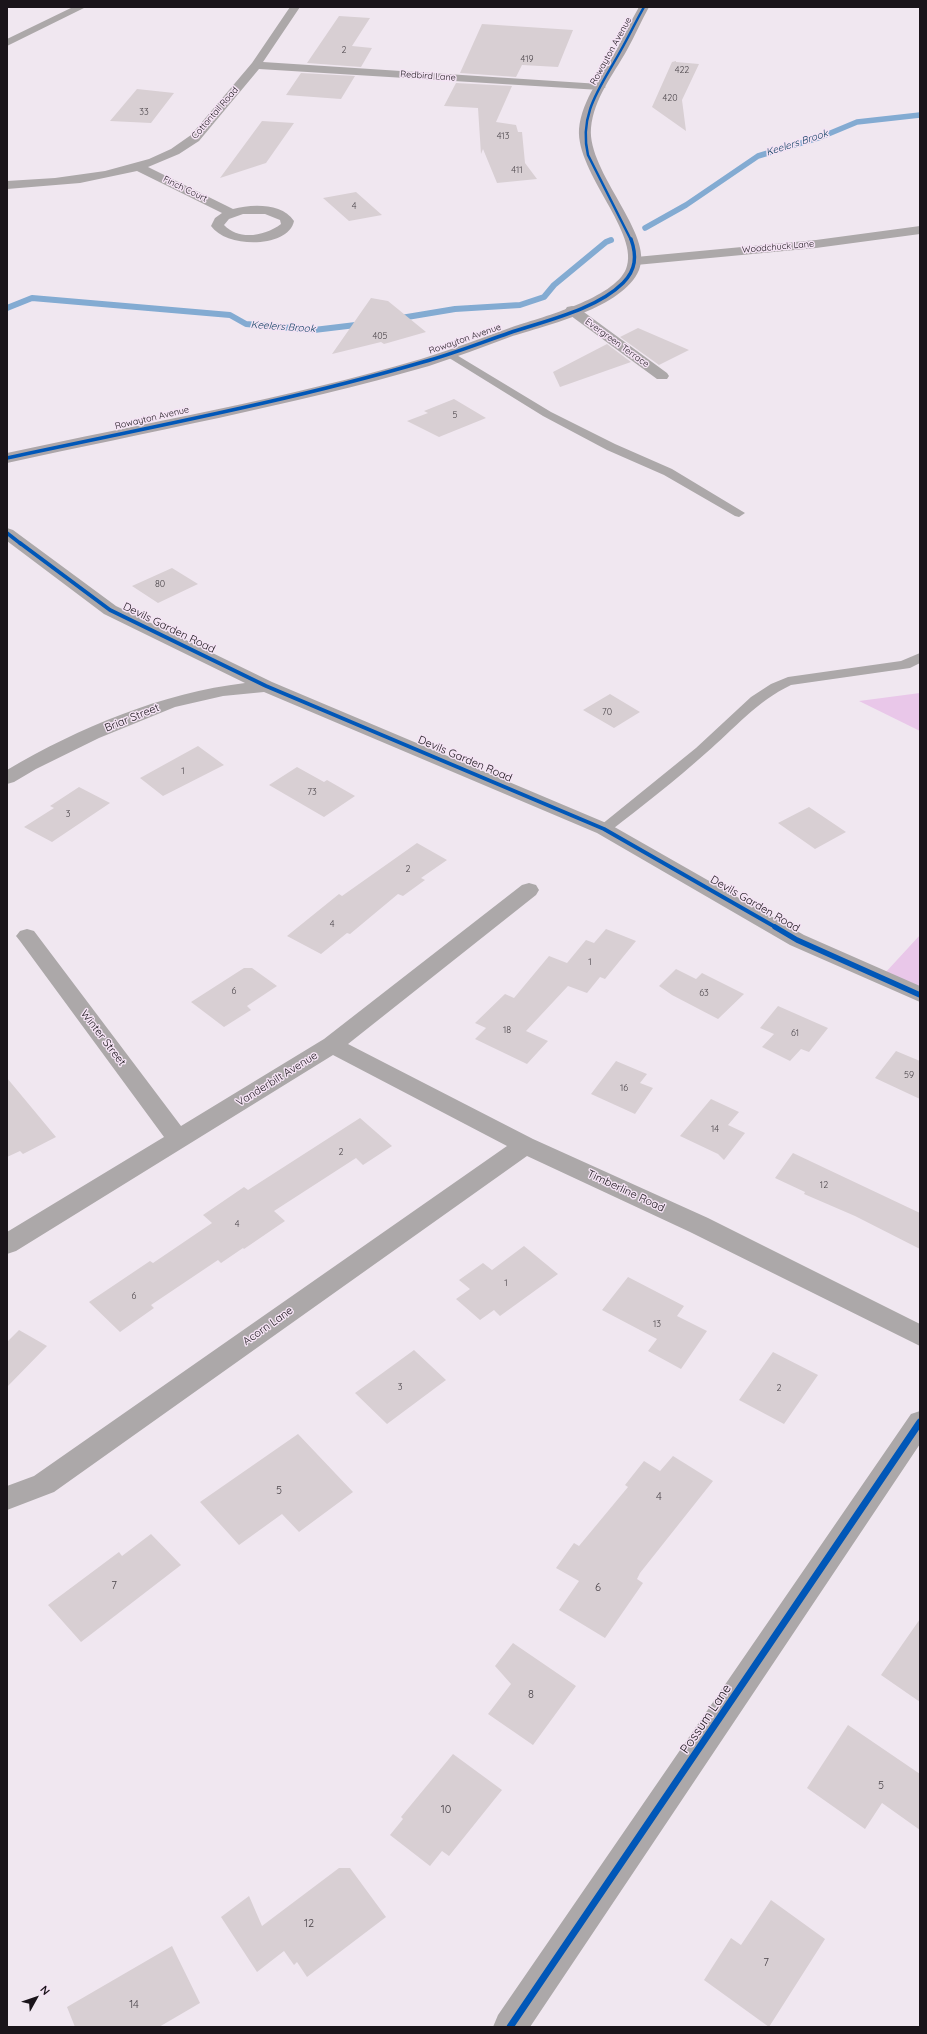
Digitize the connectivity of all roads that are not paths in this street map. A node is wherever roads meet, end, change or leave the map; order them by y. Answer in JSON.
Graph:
{"nodes":[{"id":1,"x":81,"y":7,"type":"edge"},
{"id":2,"x":295,"y":7,"type":"edge"},
{"id":3,"x":644,"y":7,"type":"edge"},
{"id":4,"x":7,"y":43,"type":"edge"},
{"id":5,"x":256,"y":65,"type":"junction"},
{"id":6,"x":600,"y":87,"type":"junction"},
{"id":7,"x":137,"y":166,"type":"junction"},
{"id":8,"x":7,"y":185,"type":"edge"},
{"id":9,"x":232,"y":213,"type":"junction"},
{"id":10,"x":920,"y":230,"type":"edge"},
{"id":11,"x":636,"y":261,"type":"junction"},
{"id":12,"x":572,"y":310,"type":"junction"},
{"id":13,"x":450,"y":354,"type":"junction"},
{"id":14,"x":662,"y":376,"type":"dead end"},
{"id":15,"x":7,"y":458,"type":"edge"},
{"id":16,"x":739,"y":513,"type":"dead end"},
{"id":17,"x":7,"y":534,"type":"edge"},
{"id":18,"x":920,"y":657,"type":"edge"},
{"id":19,"x":266,"y":686,"type":"junction"},
{"id":20,"x":7,"y":778,"type":"edge"},
{"id":21,"x":604,"y":829,"type":"junction"},
{"id":22,"x":530,"y":890,"type":"dead end"},
{"id":23,"x":27,"y":936,"type":"dead end"},
{"id":24,"x":920,"y":995,"type":"edge"},
{"id":25,"x":332,"y":1045,"type":"junction"},
{"id":26,"x":179,"y":1140,"type":"junction"},
{"id":27,"x":525,"y":1145,"type":"junction"},
{"id":28,"x":7,"y":1244,"type":"edge"},
{"id":29,"x":920,"y":1336,"type":"edge"},
{"id":30,"x":920,"y":1422,"type":"edge"},
{"id":31,"x":7,"y":1498,"type":"edge"},
{"id":32,"x":510,"y":2027,"type":"edge"}],
"edges":[{"from":1,"to":4,"type":"street"},
{"from":2,"to":5,"type":"street","name":"Cottontail Road"},
{"from":3,"to":6,"type":"street","name":"Rowayton Avenue"},
{"from":5,"to":6,"type":"street","name":"Redbird Lane"},
{"from":5,"to":7,"type":"street","name":"Cottontail Road"},
{"from":6,"to":11,"type":"street","name":"Rowayton Avenue"},
{"from":7,"to":8,"type":"street","name":"Cottontail Road"},
{"from":7,"to":9,"type":"street","name":"Finch Court"},
{"from":9,"to":9,"type":"street"},
{"from":10,"to":11,"type":"street","name":"Woodchuck Lane"},
{"from":11,"to":12,"type":"street","name":"Rowayton Avenue"},
{"from":12,"to":13,"type":"street","name":"Rowayton Avenue"},
{"from":12,"to":14,"type":"street","name":"Evergreen Terrace"},
{"from":13,"to":15,"type":"street","name":"Rowayton Avenue"},
{"from":13,"to":16,"type":"lane"},
{"from":17,"to":19,"type":"street","name":"Devils Garden Road"},
{"from":18,"to":21,"type":"lane"},
{"from":19,"to":20,"type":"street","name":"Briar Street"},
{"from":19,"to":21,"type":"street","name":"Devils Garden Road"},
{"from":21,"to":24,"type":"street","name":"Devils Garden Road"},
{"from":22,"to":25,"type":"street","name":"Vanderbilt Avenue"},
{"from":23,"to":26,"type":"street","name":"Winter Street"},
{"from":25,"to":26,"type":"street","name":"Vanderbilt Avenue"},
{"from":25,"to":27,"type":"street","name":"Timberline Road"},
{"from":26,"to":28,"type":"street","name":"Vanderbilt Avenue"},
{"from":27,"to":29,"type":"street","name":"Timberline Road"},
{"from":27,"to":31,"type":"street","name":"Acorn Lane"},
{"from":30,"to":32,"type":"street","name":"Possum Lane"}]}
